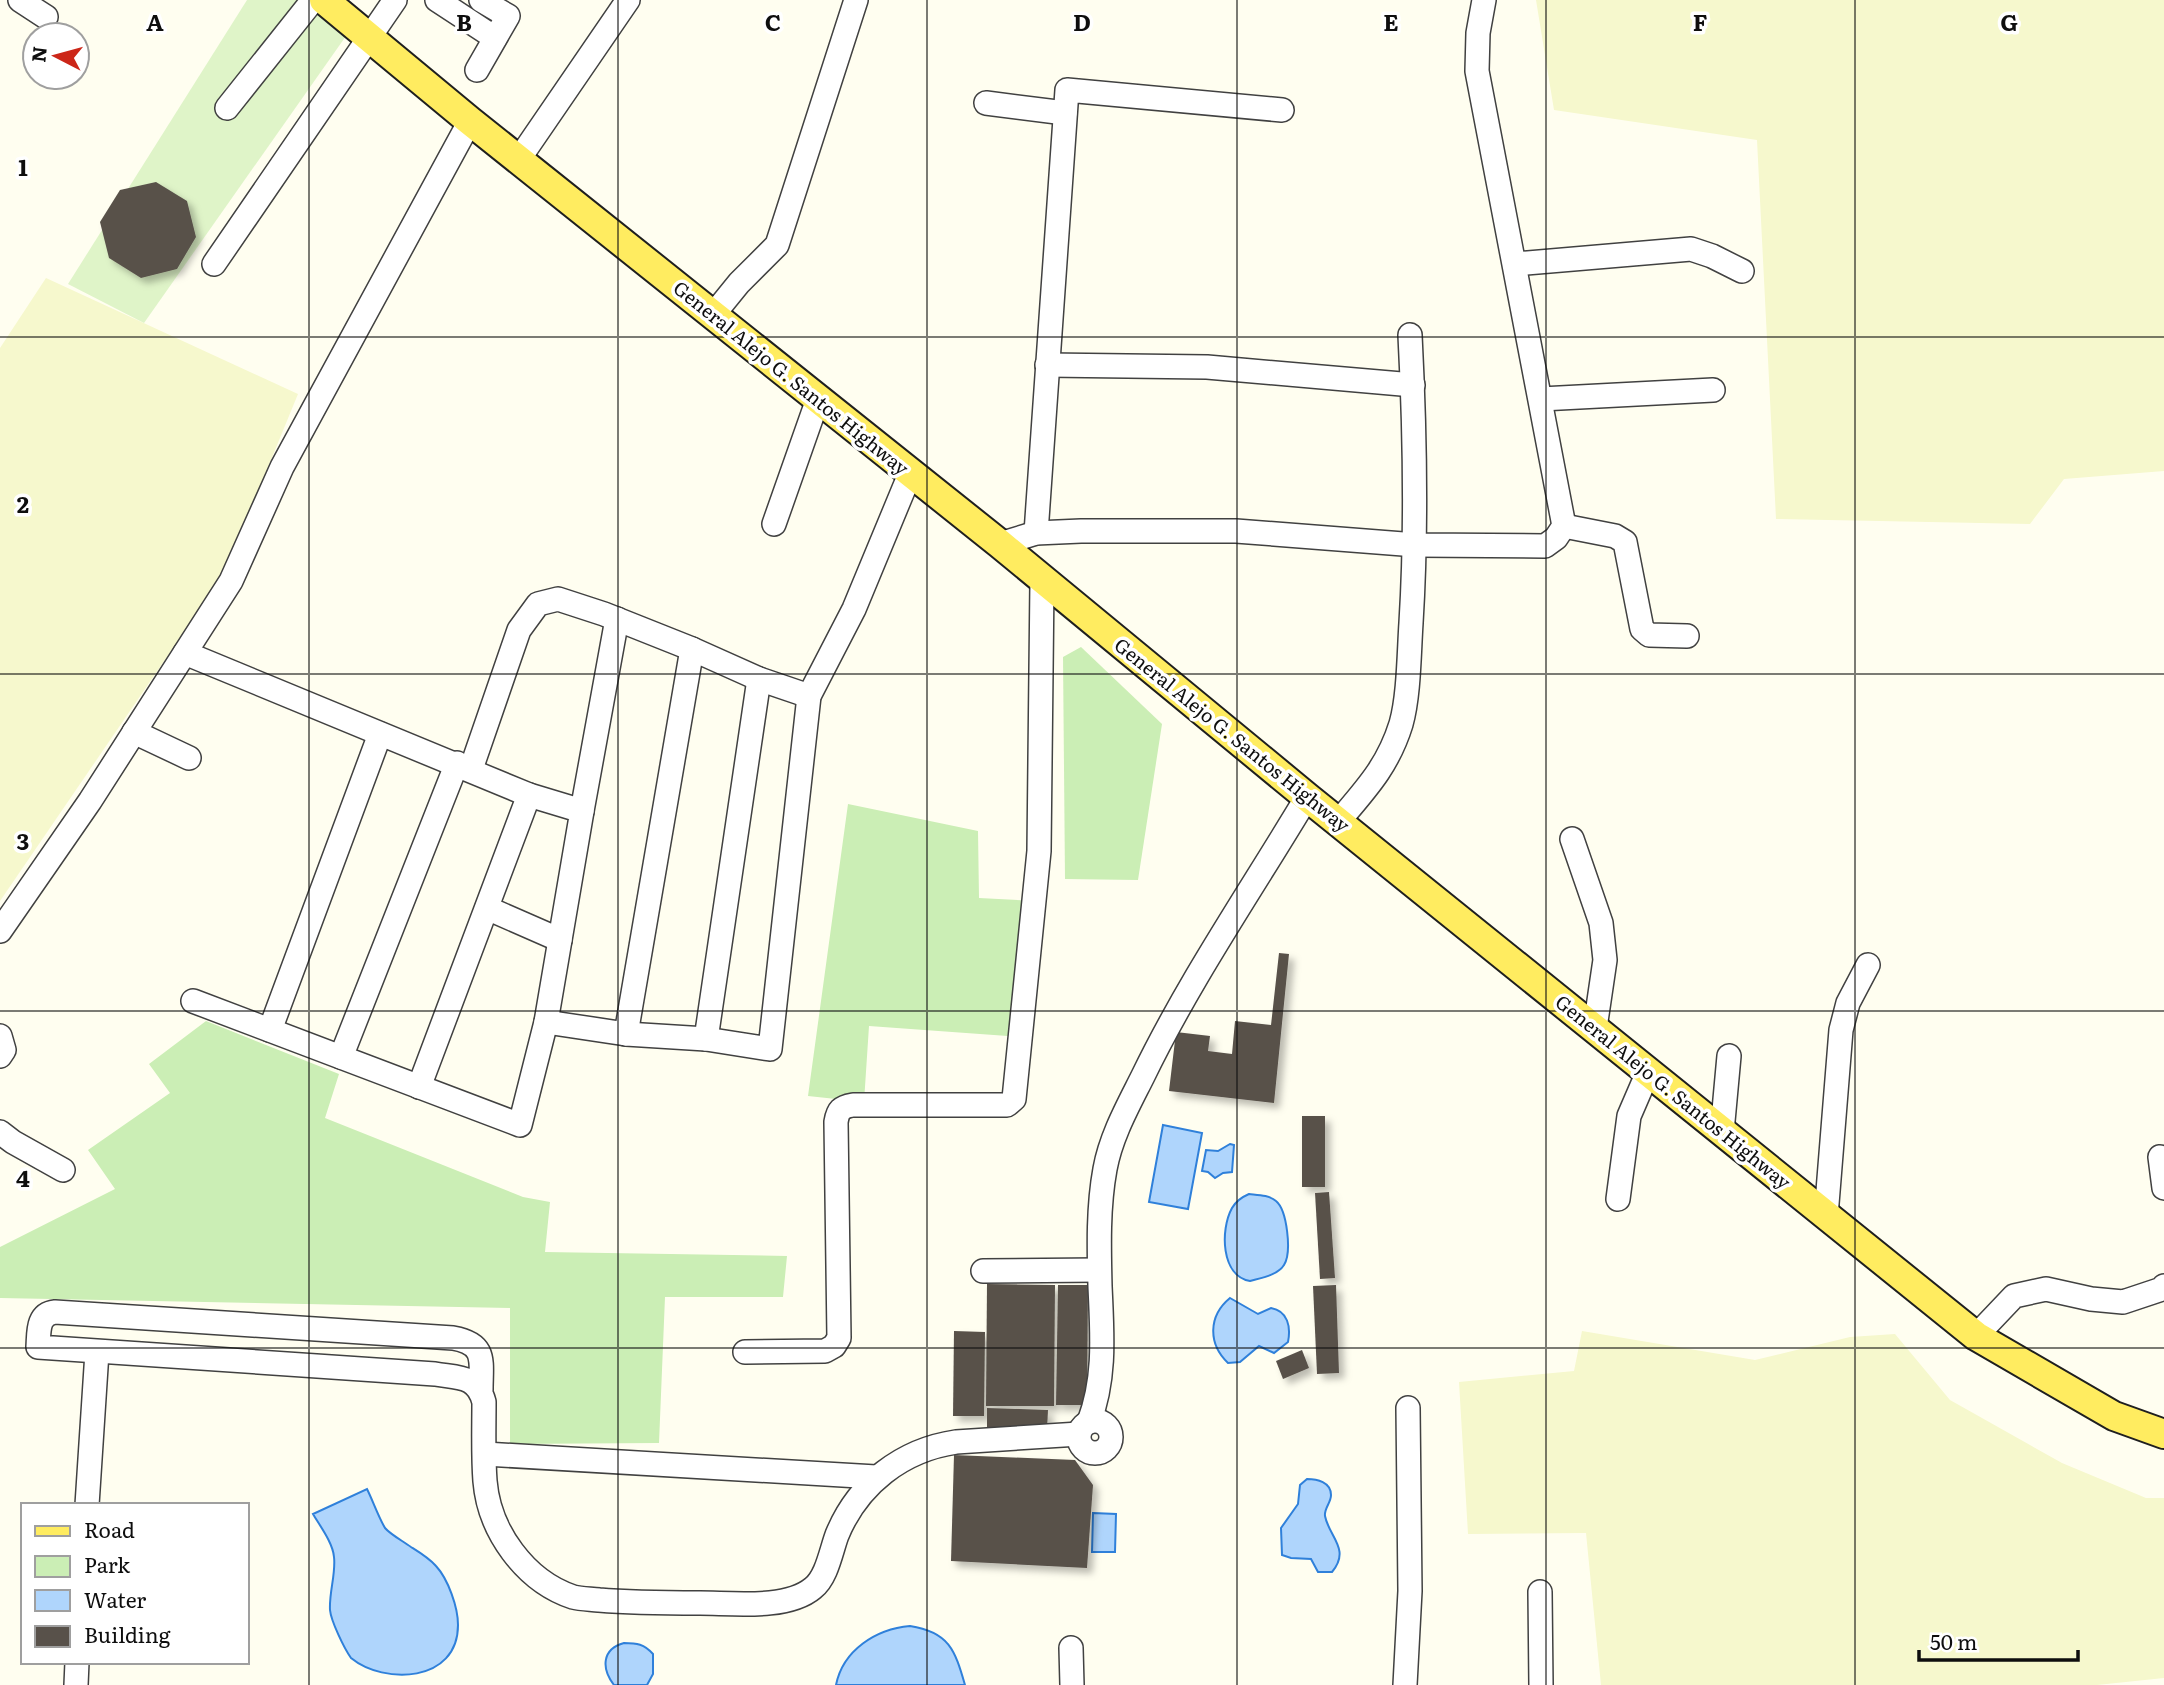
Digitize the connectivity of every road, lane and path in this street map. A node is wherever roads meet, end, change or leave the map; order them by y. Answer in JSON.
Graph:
{"nodes":[{"id":1,"x":20,"y":0,"type":"edge"},
{"id":2,"x":313,"y":0,"type":"edge"},
{"id":3,"x":324,"y":0,"type":"edge"},
{"id":4,"x":395,"y":0,"type":"edge"},
{"id":5,"x":437,"y":0,"type":"edge"},
{"id":6,"x":481,"y":0,"type":"edge"},
{"id":7,"x":628,"y":0,"type":"edge"},
{"id":8,"x":856,"y":0,"type":"edge"},
{"id":9,"x":1484,"y":0,"type":"edge"},
{"id":10,"x":511,"y":8,"type":"edge"},
{"id":11,"x":46,"y":17,"type":"dead end"},
{"id":12,"x":369,"y":38,"type":"junction"},
{"id":13,"x":495,"y":38,"type":"junction"},
{"id":14,"x":477,"y":69,"type":"dead end"},
{"id":15,"x":986,"y":103,"type":"dead end"},
{"id":16,"x":227,"y":108,"type":"dead end"},
{"id":17,"x":1282,"y":110,"type":"dead end"},
{"id":18,"x":1065,"y":113,"type":"junction"},
{"id":19,"x":470,"y":121,"type":"junction"},
{"id":20,"x":519,"y":159,"type":"junction"},
{"id":21,"x":214,"y":264,"type":"dead end"},
{"id":22,"x":1515,"y":264,"type":"junction"},
{"id":23,"x":1742,"y":271,"type":"dead end"},
{"id":24,"x":713,"y":315,"type":"junction"},
{"id":25,"x":1410,"y":335,"type":"dead end"},
{"id":26,"x":1047,"y":365,"type":"junction"},
{"id":27,"x":1413,"y":385,"type":"junction"},
{"id":28,"x":1713,"y":390,"type":"dead end"},
{"id":29,"x":818,"y":399,"type":"junction"},
{"id":30,"x":1541,"y":399,"type":"junction"},
{"id":31,"x":910,"y":474,"type":"junction"},
{"id":32,"x":774,"y":523,"type":"dead end"},
{"id":33,"x":1564,"y":526,"type":"junction"},
{"id":34,"x":1035,"y":533,"type":"junction"},
{"id":35,"x":1000,"y":544,"type":"junction"},
{"id":36,"x":1416,"y":545,"type":"junction"},
{"id":37,"x":1042,"y":581,"type":"junction"},
{"id":38,"x":617,"y":619,"type":"junction"},
{"id":39,"x":1687,"y":636,"type":"dead end"},
{"id":40,"x":692,"y":649,"type":"junction"},
{"id":41,"x":185,"y":653,"type":"junction"},
{"id":42,"x":759,"y":679,"type":"junction"},
{"id":43,"x":809,"y":696,"type":"junction"},
{"id":44,"x":134,"y":732,"type":"junction"},
{"id":45,"x":380,"y":734,"type":"junction"},
{"id":46,"x":188,"y":758,"type":"dead end"},
{"id":47,"x":464,"y":766,"type":"junction"},
{"id":48,"x":529,"y":795,"type":"junction"},
{"id":49,"x":1307,"y":797,"type":"junction"},
{"id":50,"x":582,"y":811,"type":"junction"},
{"id":51,"x":1338,"y":822,"type":"junction"},
{"id":52,"x":1572,"y":839,"type":"dead end"},
{"id":53,"x":486,"y":908,"type":"junction"},
{"id":54,"x":0,"y":931,"type":"edge"},
{"id":55,"x":560,"y":940,"type":"junction"},
{"id":56,"x":1868,"y":965,"type":"dead end"},
{"id":57,"x":192,"y":1001,"type":"dead end"},
{"id":58,"x":546,"y":1022,"type":"junction"},
{"id":59,"x":1595,"y":1028,"type":"junction"},
{"id":60,"x":271,"y":1030,"type":"junction"},
{"id":61,"x":626,"y":1034,"type":"junction"},
{"id":62,"x":0,"y":1037,"type":"edge"},
{"id":63,"x":706,"y":1039,"type":"junction"},
{"id":64,"x":0,"y":1056,"type":"edge"},
{"id":65,"x":1729,"y":1056,"type":"dead end"},
{"id":66,"x":341,"y":1057,"type":"junction"},
{"id":67,"x":1648,"y":1072,"type":"junction"},
{"id":68,"x":419,"y":1087,"type":"junction"},
{"id":69,"x":1722,"y":1132,"type":"junction"},
{"id":70,"x":4,"y":1142,"type":"edge"},
{"id":71,"x":2160,"y":1157,"type":"dead end"},
{"id":72,"x":63,"y":1170,"type":"dead end"},
{"id":73,"x":2164,"y":1188,"type":"edge"},
{"id":74,"x":1618,"y":1199,"type":"dead end"},
{"id":75,"x":1826,"y":1216,"type":"junction"},
{"id":76,"x":1099,"y":1270,"type":"junction"},
{"id":77,"x":983,"y":1271,"type":"dead end"},
{"id":78,"x":2164,"y":1286,"type":"edge"},
{"id":79,"x":1976,"y":1336,"type":"junction"},
{"id":80,"x":97,"y":1352,"type":"junction"},
{"id":81,"x":745,"y":1352,"type":"dead end"},
{"id":82,"x":481,"y":1390,"type":"junction"},
{"id":83,"x":1408,"y":1408,"type":"dead end"},
{"id":84,"x":2164,"y":1434,"type":"edge"},
{"id":85,"x":485,"y":1454,"type":"junction"},
{"id":86,"x":876,"y":1477,"type":"junction"},
{"id":87,"x":87,"y":1503,"type":"edge"},
{"id":88,"x":1540,"y":1592,"type":"dead end"},
{"id":89,"x":1071,"y":1648,"type":"dead end"},
{"id":90,"x":77,"y":1664,"type":"edge"},
{"id":91,"x":76,"y":1685,"type":"edge"},
{"id":92,"x":1072,"y":1685,"type":"edge"},
{"id":93,"x":1405,"y":1685,"type":"edge"},
{"id":94,"x":1542,"y":1685,"type":"edge"}],
"edges":[{"from":1,"to":11,"type":"street"},
{"from":2,"to":16,"type":"street"},
{"from":3,"to":12,"type":"main road","name":"General Alejo G. Santos Highway"},
{"from":4,"to":12,"type":"street"},
{"from":5,"to":13,"type":"street"},
{"from":6,"to":10,"type":"street"},
{"from":7,"to":20,"type":"street"},
{"from":8,"to":24,"type":"street"},
{"from":9,"to":22,"type":"street"},
{"from":10,"to":13,"type":"street"},
{"from":12,"to":19,"type":"main road","name":"General Alejo G. Santos Highway"},
{"from":12,"to":21,"type":"street"},
{"from":13,"to":14,"type":"street"},
{"from":15,"to":18,"type":"street"},
{"from":17,"to":18,"type":"street"},
{"from":18,"to":26,"type":"street"},
{"from":19,"to":20,"type":"main road","name":"General Alejo G. Santos Highway"},
{"from":19,"to":41,"type":"street"},
{"from":20,"to":24,"type":"main road","name":"General Alejo G. Santos Highway"},
{"from":22,"to":23,"type":"street"},
{"from":22,"to":30,"type":"street"},
{"from":24,"to":29,"type":"main road","name":"General Alejo G. Santos Highway"},
{"from":25,"to":27,"type":"street"},
{"from":26,"to":27,"type":"street"},
{"from":26,"to":34,"type":"street"},
{"from":27,"to":36,"type":"street"},
{"from":28,"to":30,"type":"street"},
{"from":29,"to":31,"type":"main road","name":"General Alejo G. Santos Highway"},
{"from":29,"to":32,"type":"street"},
{"from":30,"to":33,"type":"street"},
{"from":31,"to":35,"type":"main road","name":"General Alejo G. Santos Highway"},
{"from":31,"to":43,"type":"street"},
{"from":33,"to":36,"type":"street"},
{"from":33,"to":39,"type":"street"},
{"from":34,"to":35,"type":"street"},
{"from":34,"to":36,"type":"street"},
{"from":35,"to":37,"type":"main road","name":"General Alejo G. Santos Highway"},
{"from":36,"to":51,"type":"street"},
{"from":37,"to":49,"type":"main road","name":"General Alejo G. Santos Highway"},
{"from":37,"to":81,"type":"street"},
{"from":38,"to":40,"type":"street"},
{"from":38,"to":47,"type":"street"},
{"from":38,"to":50,"type":"street"},
{"from":40,"to":42,"type":"street"},
{"from":40,"to":61,"type":"street"},
{"from":41,"to":44,"type":"street"},
{"from":41,"to":45,"type":"street"},
{"from":42,"to":43,"type":"street"},
{"from":42,"to":63,"type":"street"},
{"from":43,"to":63,"type":"street"},
{"from":44,"to":46,"type":"street"},
{"from":44,"to":54,"type":"street"},
{"from":45,"to":47,"type":"street"},
{"from":45,"to":60,"type":"street"},
{"from":47,"to":48,"type":"street"},
{"from":47,"to":66,"type":"street"},
{"from":48,"to":50,"type":"street"},
{"from":48,"to":53,"type":"street"},
{"from":49,"to":51,"type":"main road","name":"General Alejo G. Santos Highway"},
{"from":49,"to":76,"type":"street"},
{"from":50,"to":55,"type":"street"},
{"from":51,"to":59,"type":"main road","name":"General Alejo G. Santos Highway"},
{"from":52,"to":59,"type":"street"},
{"from":53,"to":55,"type":"street"},
{"from":53,"to":68,"type":"street"},
{"from":55,"to":58,"type":"street"},
{"from":56,"to":75,"type":"street"},
{"from":57,"to":60,"type":"street"},
{"from":58,"to":61,"type":"street"},
{"from":58,"to":68,"type":"street"},
{"from":59,"to":67,"type":"main road","name":"General Alejo G. Santos Highway"},
{"from":60,"to":66,"type":"street"},
{"from":61,"to":63,"type":"street"},
{"from":62,"to":64,"type":"street"},
{"from":65,"to":69,"type":"street"},
{"from":66,"to":68,"type":"street"},
{"from":67,"to":69,"type":"main road","name":"General Alejo G. Santos Highway"},
{"from":67,"to":74,"type":"street"},
{"from":69,"to":75,"type":"main road","name":"General Alejo G. Santos Highway"},
{"from":70,"to":72,"type":"street"},
{"from":71,"to":73,"type":"street"},
{"from":75,"to":79,"type":"main road","name":"General Alejo G. Santos Highway"},
{"from":76,"to":77,"type":"street"},
{"from":76,"to":86,"type":"street"},
{"from":78,"to":79,"type":"street"},
{"from":79,"to":84,"type":"main road","name":"General Alejo G. Santos Highway"},
{"from":80,"to":82,"type":"street"},
{"from":80,"to":82,"type":"street"},
{"from":80,"to":87,"type":"street"},
{"from":82,"to":85,"type":"street"},
{"from":83,"to":93,"type":"street"},
{"from":85,"to":86,"type":"street"},
{"from":85,"to":86,"type":"street"},
{"from":88,"to":94,"type":"street"},
{"from":89,"to":92,"type":"street"},
{"from":90,"to":91,"type":"street"}]}
